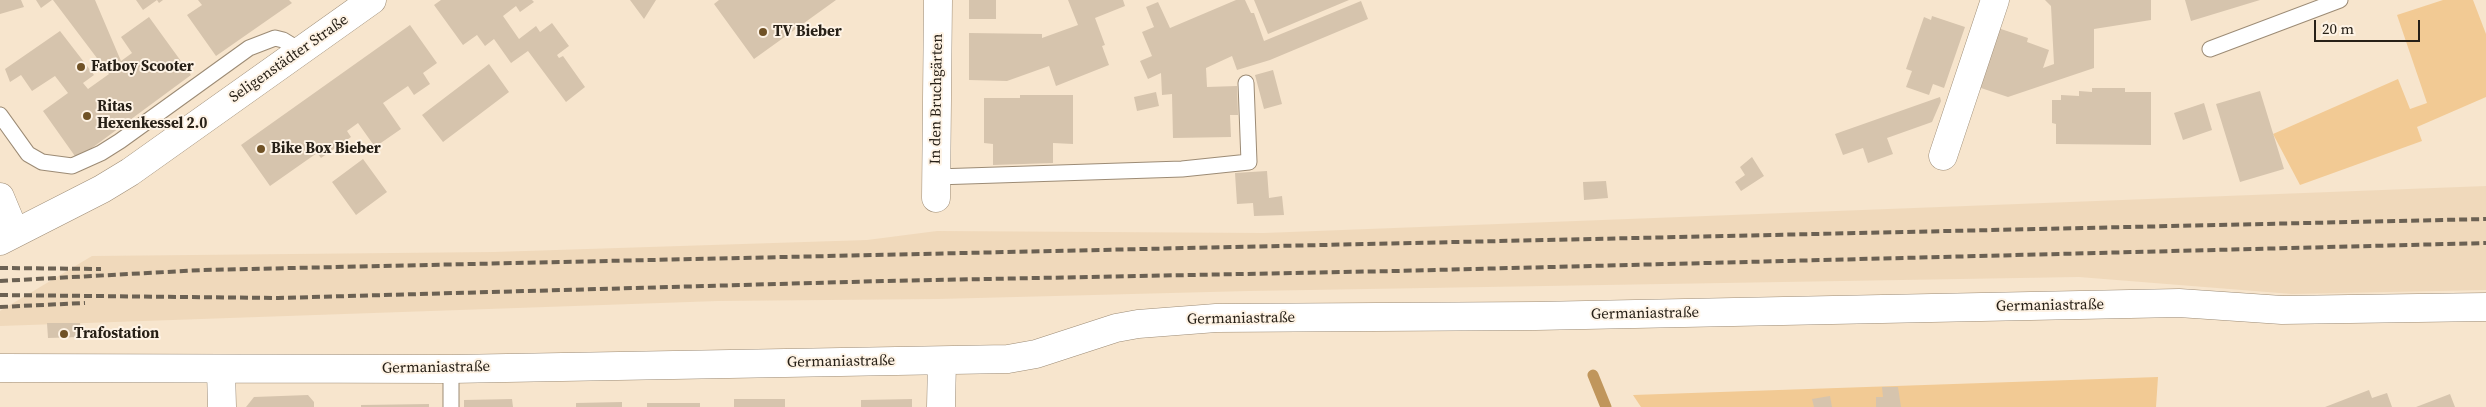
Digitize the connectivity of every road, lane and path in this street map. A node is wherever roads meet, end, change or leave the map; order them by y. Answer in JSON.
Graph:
{"nodes":[{"id":1,"x":372,"y":0,"type":"edge"},
{"id":2,"x":938,"y":0,"type":"edge"},
{"id":3,"x":1995,"y":0,"type":"edge"},
{"id":4,"x":2340,"y":0,"type":"edge"},
{"id":5,"x":2210,"y":49,"type":"dead end"},
{"id":6,"x":301,"y":50,"type":"junction"},
{"id":7,"x":1246,"y":83,"type":"dead end"},
{"id":8,"x":0,"y":115,"type":"edge"},
{"id":9,"x":1943,"y":156,"type":"dead end"},
{"id":10,"x":936,"y":187,"type":"joint"},
{"id":11,"x":0,"y":197,"type":"edge"},
{"id":12,"x":7,"y":237,"type":"edge"},
{"id":13,"x":2486,"y":307,"type":"edge"},
{"id":14,"x":942,"y":361,"type":"junction"},
{"id":15,"x":0,"y":368,"type":"edge"},
{"id":16,"x":451,"y":369,"type":"junction"},
{"id":17,"x":221,"y":370,"type":"junction"},
{"id":18,"x":222,"y":407,"type":"edge"},
{"id":19,"x":450,"y":407,"type":"edge"},
{"id":20,"x":941,"y":407,"type":"edge"}],
"edges":[{"from":1,"to":6,"type":"street","name":"Seligenstädter Straße"},
{"from":2,"to":10,"type":"street","name":"In den Bruchgärten"},
{"from":3,"to":9,"type":"street"},
{"from":4,"to":5,"type":"lane"},
{"from":6,"to":8,"type":"lane"},
{"from":6,"to":12,"type":"street","name":"Seligenstädter Straße"},
{"from":7,"to":10,"type":"lane"},
{"from":11,"to":12,"type":"street"},
{"from":13,"to":14,"type":"street","name":"Germaniastraße"},
{"from":14,"to":16,"type":"street","name":"Germaniastraße"},
{"from":14,"to":20,"type":"street"},
{"from":15,"to":17,"type":"street","name":"Germaniastraße"},
{"from":16,"to":17,"type":"street","name":"Germaniastraße"},
{"from":16,"to":19,"type":"lane"},
{"from":17,"to":18,"type":"street"}]}
